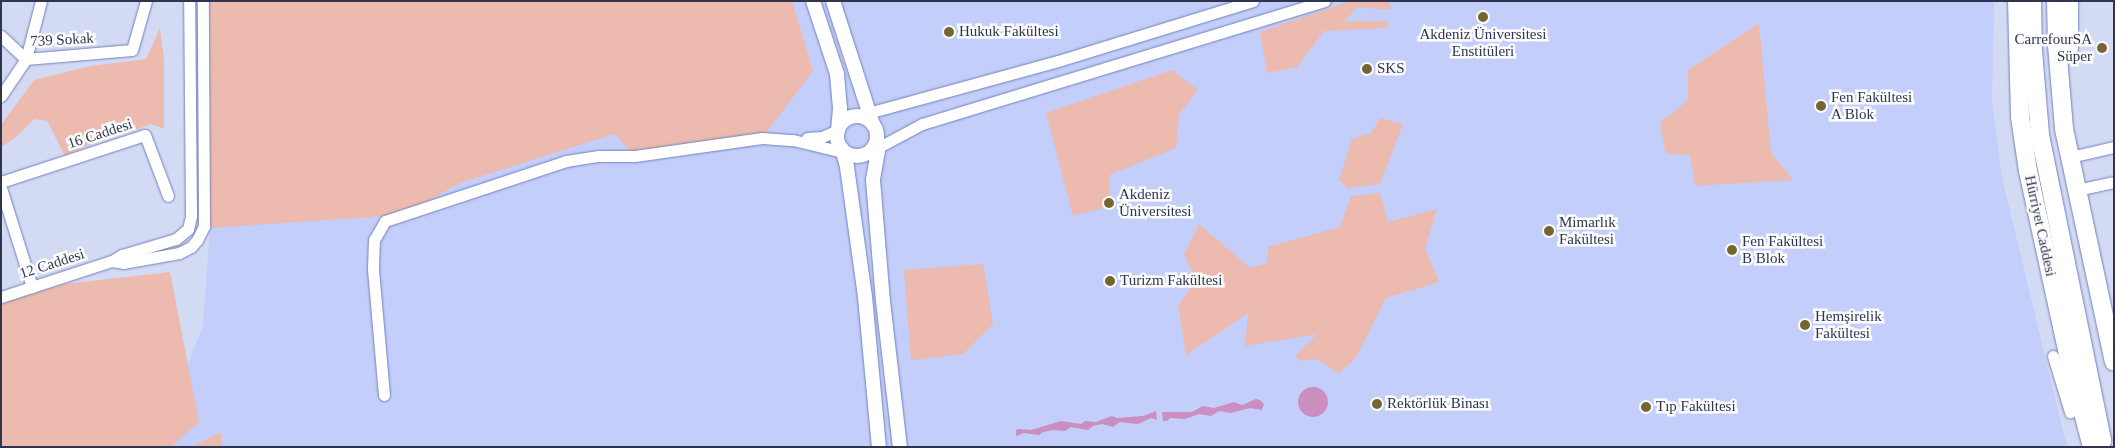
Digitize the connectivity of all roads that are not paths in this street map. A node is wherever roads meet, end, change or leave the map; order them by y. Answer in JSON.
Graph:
{"nodes":[{"id":1,"x":41,"y":1,"type":"edge"},
{"id":2,"x":146,"y":1,"type":"edge"},
{"id":3,"x":189,"y":1,"type":"edge"},
{"id":4,"x":203,"y":1,"type":"edge"},
{"id":5,"x":813,"y":1,"type":"edge"},
{"id":6,"x":833,"y":1,"type":"edge"},
{"id":7,"x":1252,"y":1,"type":"edge"},
{"id":8,"x":1324,"y":1,"type":"edge"},
{"id":9,"x":2017,"y":1,"type":"edge"},
{"id":10,"x":2032,"y":1,"type":"edge"},
{"id":11,"x":2056,"y":1,"type":"edge"},
{"id":12,"x":2069,"y":1,"type":"edge"},
{"id":13,"x":1,"y":36,"type":"edge"},
{"id":14,"x":26,"y":59,"type":"junction"},
{"id":15,"x":1,"y":96,"type":"edge"},
{"id":16,"x":838,"y":130,"type":"junction"},
{"id":17,"x":870,"y":133,"type":"junction"},
{"id":18,"x":793,"y":140,"type":"junction"},
{"id":19,"x":2114,"y":148,"type":"edge"},
{"id":20,"x":844,"y":151,"type":"junction"},
{"id":21,"x":2079,"y":155,"type":"junction"},
{"id":22,"x":1,"y":182,"type":"edge"},
{"id":23,"x":2114,"y":182,"type":"edge"},
{"id":24,"x":1,"y":188,"type":"edge"},
{"id":25,"x":2086,"y":188,"type":"junction"},
{"id":26,"x":168,"y":196,"type":"dead end"},
{"id":27,"x":112,"y":261,"type":"junction"},
{"id":28,"x":32,"y":287,"type":"junction"},
{"id":29,"x":1,"y":297,"type":"edge"},
{"id":30,"x":2114,"y":322,"type":"edge"},
{"id":31,"x":2052,"y":356,"type":"dead end"},
{"id":32,"x":2114,"y":362,"type":"edge"},
{"id":33,"x":384,"y":395,"type":"dead end"},
{"id":34,"x":2070,"y":412,"type":"dead end"},
{"id":35,"x":878,"y":447,"type":"edge"},
{"id":36,"x":900,"y":447,"type":"edge"},
{"id":37,"x":2092,"y":447,"type":"edge"},
{"id":38,"x":2103,"y":447,"type":"edge"}],
"edges":[{"from":1,"to":14,"type":"street"},
{"from":2,"to":14,"type":"street","name":"739 Sokak"},
{"from":3,"to":27,"type":"street"},
{"from":4,"to":27,"type":"street"},
{"from":5,"to":16,"type":"street"},
{"from":6,"to":17,"type":"street"},
{"from":7,"to":17,"type":"street"},
{"from":8,"to":17,"type":"street"},
{"from":9,"to":37,"type":"highway","name":"Hürriyet Caddesi"},
{"from":10,"to":38,"type":"highway"},
{"from":11,"to":32,"type":"highway"},
{"from":12,"to":21,"type":"highway"},
{"from":13,"to":14,"type":"street","name":"739 Sokak"},
{"from":14,"to":15,"type":"street"},
{"from":16,"to":17,"type":"street"},
{"from":16,"to":18,"type":"street"},
{"from":16,"to":20,"type":"street"},
{"from":17,"to":20,"type":"street"},
{"from":17,"to":36,"type":"street"},
{"from":18,"to":20,"type":"street"},
{"from":18,"to":33,"type":"street"},
{"from":19,"to":21,"type":"street"},
{"from":20,"to":35,"type":"street"},
{"from":21,"to":25,"type":"highway"},
{"from":22,"to":26,"type":"street","name":"16 Caddesi"},
{"from":23,"to":25,"type":"street"},
{"from":24,"to":28,"type":"street"},
{"from":25,"to":30,"type":"highway"},
{"from":27,"to":28,"type":"street","name":"12 Caddesi"},
{"from":28,"to":29,"type":"street","name":"12 Caddesi"},
{"from":31,"to":34,"type":"street"}]}
